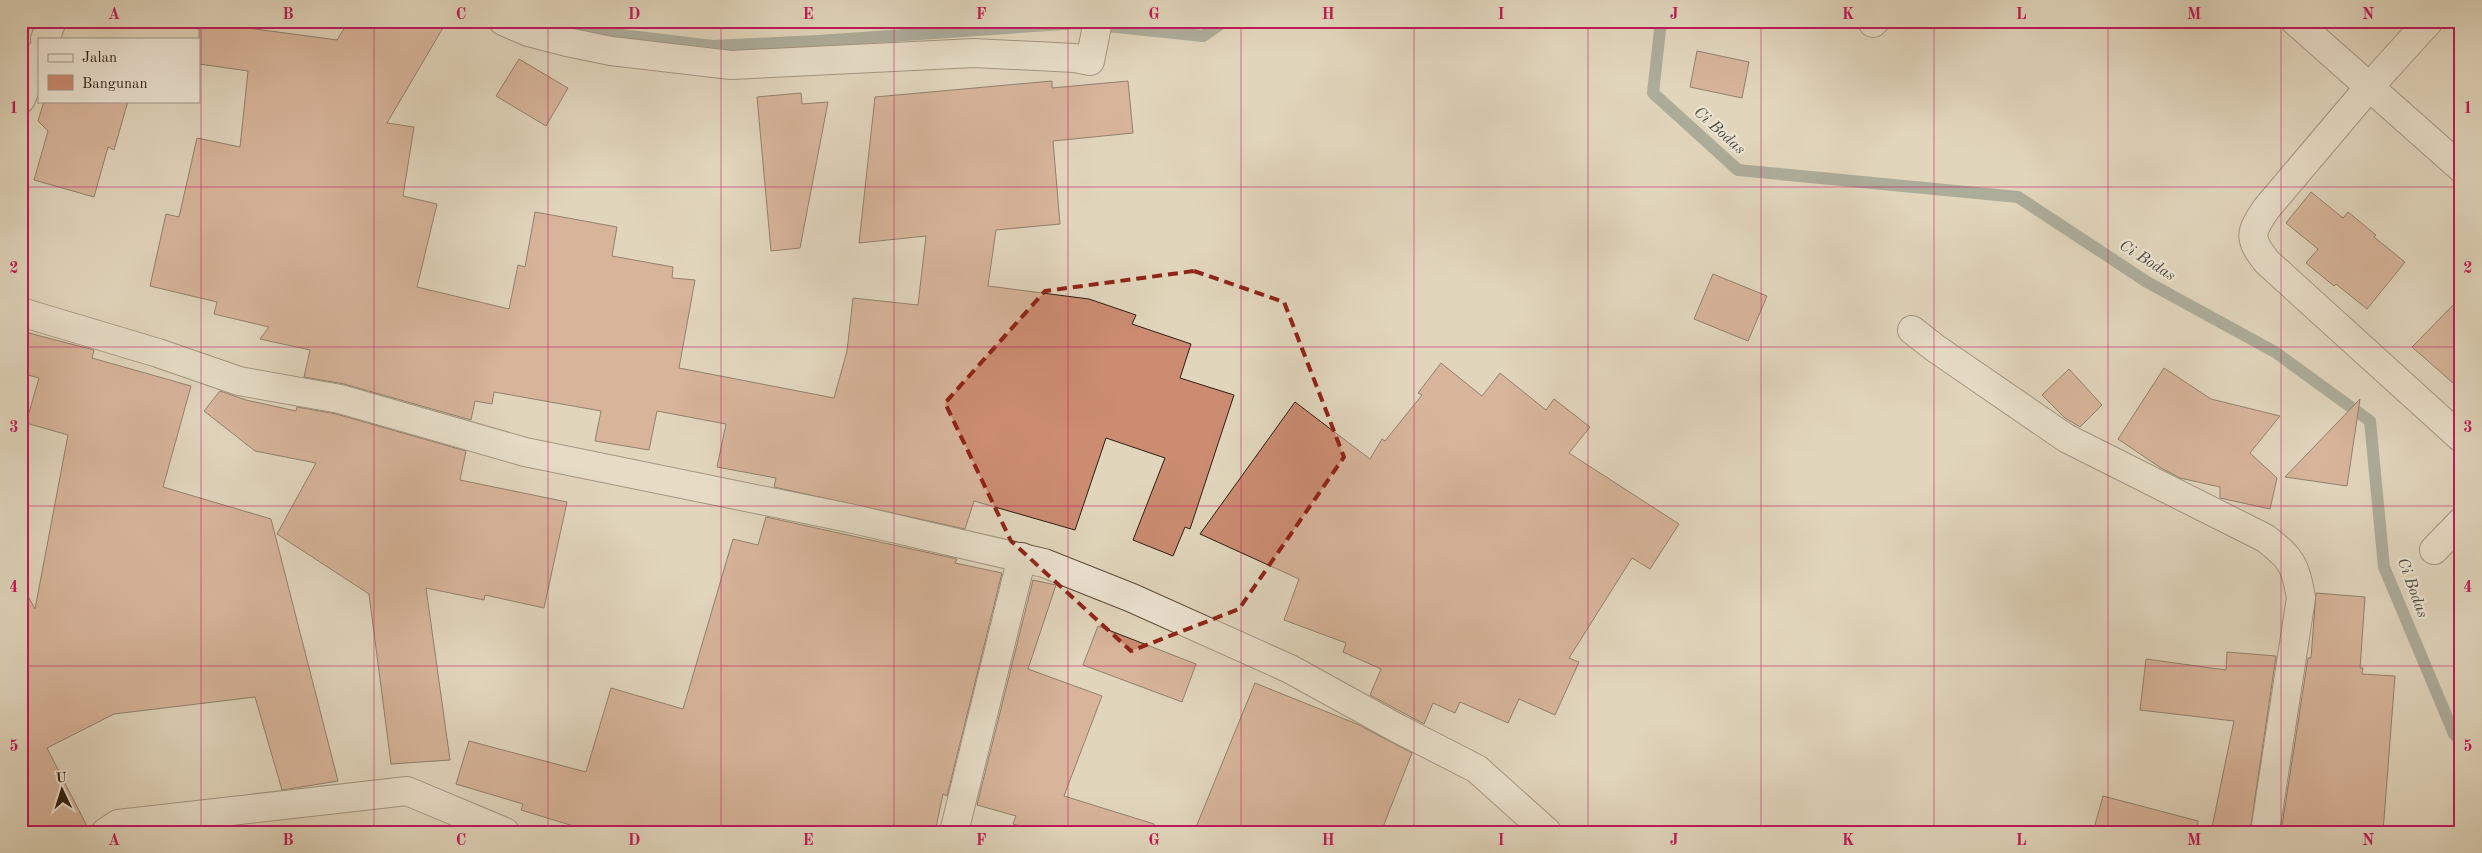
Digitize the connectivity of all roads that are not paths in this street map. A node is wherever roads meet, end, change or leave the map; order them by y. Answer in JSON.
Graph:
{"nodes":[{"id":1,"x":52,"y":21,"type":"edge"},
{"id":2,"x":503,"y":21,"type":"edge"},
{"id":3,"x":2295,"y":21,"type":"edge"},
{"id":4,"x":2429,"y":21,"type":"edge"},
{"id":5,"x":1096,"y":32,"type":"edge"},
{"id":6,"x":45,"y":38,"type":"edge"},
{"id":7,"x":38,"y":56,"type":"edge"},
{"id":8,"x":2370,"y":86,"type":"junction"},
{"id":9,"x":21,"y":99,"type":"edge"},
{"id":10,"x":2461,"y":168,"type":"edge"},
{"id":11,"x":21,"y":312,"type":"edge"},
{"id":12,"x":1912,"y":330,"type":"dead end"},
{"id":13,"x":2461,"y":438,"type":"edge"},
{"id":14,"x":2461,"y":522,"type":"edge"},
{"id":15,"x":2434,"y":550,"type":"dead end"},
{"id":16,"x":1022,"y":557,"type":"junction"},
{"id":17,"x":106,"y":832,"type":"edge"},
{"id":18,"x":505,"y":832,"type":"edge"},
{"id":19,"x":954,"y":832,"type":"edge"},
{"id":20,"x":1547,"y":832,"type":"edge"},
{"id":21,"x":2265,"y":832,"type":"edge"}],
"edges":[{"from":1,"to":6,"type":"street"},
{"from":2,"to":5,"type":"street"},
{"from":3,"to":8,"type":"street"},
{"from":4,"to":8,"type":"street"},
{"from":7,"to":9,"type":"street"},
{"from":8,"to":10,"type":"street"},
{"from":8,"to":13,"type":"street"},
{"from":11,"to":16,"type":"street"},
{"from":12,"to":21,"type":"street"},
{"from":14,"to":15,"type":"street"},
{"from":16,"to":19,"type":"street"},
{"from":16,"to":20,"type":"street"},
{"from":17,"to":18,"type":"street"}]}
